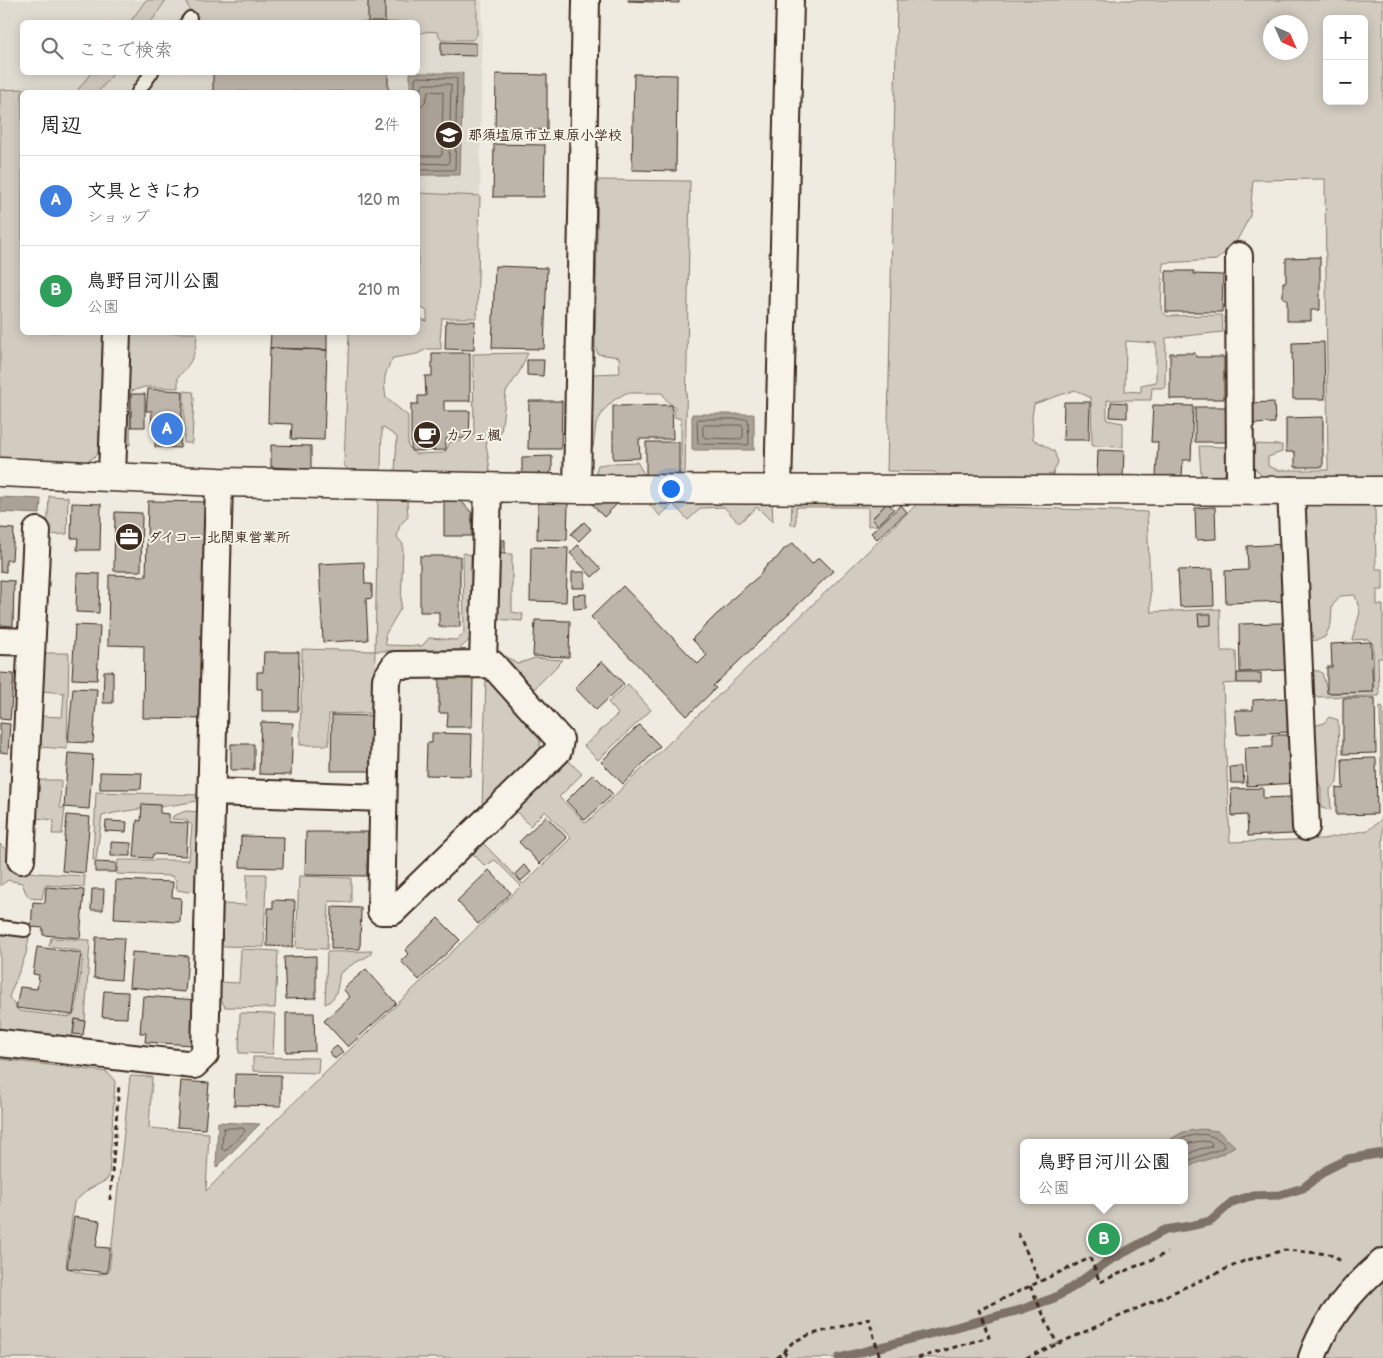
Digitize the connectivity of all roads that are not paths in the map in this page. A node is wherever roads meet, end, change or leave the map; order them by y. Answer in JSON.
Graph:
{"nodes":[{"id":1,"x":586,"y":0,"type":"edge"},
{"id":2,"x":790,"y":0,"type":"edge"},
{"id":3,"x":150,"y":75,"type":"edge"},
{"id":4,"x":139,"y":90,"type":"edge"},
{"id":5,"x":1239,"y":256,"type":"dead end"},
{"id":6,"x":117,"y":335,"type":"edge"},
{"id":7,"x":0,"y":472,"type":"edge"},
{"id":8,"x":112,"y":476,"type":"junction"},
{"id":9,"x":220,"y":482,"type":"junction"},
{"id":10,"x":488,"y":488,"type":"junction"},
{"id":11,"x":577,"y":489,"type":"junction"},
{"id":12,"x":778,"y":490,"type":"junction"},
{"id":13,"x":1240,"y":490,"type":"junction"},
{"id":14,"x":1291,"y":490,"type":"junction"},
{"id":15,"x":1383,"y":491,"type":"edge"},
{"id":16,"x":37,"y":531,"type":"dead end"},
{"id":17,"x":0,"y":641,"type":"edge"},
{"id":18,"x":31,"y":642,"type":"junction"},
{"id":19,"x":483,"y":663,"type":"junction"},
{"id":20,"x":212,"y":792,"type":"junction"},
{"id":21,"x":384,"y":798,"type":"junction"},
{"id":22,"x":1306,"y":827,"type":"dead end"},
{"id":23,"x":21,"y":860,"type":"dead end"},
{"id":24,"x":0,"y":927,"type":"edge"},
{"id":25,"x":25,"y":930,"type":"dead end"},
{"id":26,"x":0,"y":1043,"type":"edge"},
{"id":27,"x":1376,"y":1269,"type":"edge"},
{"id":28,"x":1312,"y":1358,"type":"edge"}],
"edges":[{"from":1,"to":11,"type":"street"},
{"from":2,"to":12,"type":"street"},
{"from":3,"to":4,"type":"lane"},
{"from":5,"to":13,"type":"street"},
{"from":6,"to":8,"type":"street"},
{"from":7,"to":8,"type":"street"},
{"from":8,"to":9,"type":"street"},
{"from":9,"to":10,"type":"street"},
{"from":9,"to":20,"type":"street"},
{"from":10,"to":11,"type":"street"},
{"from":10,"to":19,"type":"street"},
{"from":11,"to":12,"type":"street"},
{"from":12,"to":13,"type":"street"},
{"from":13,"to":14,"type":"street"},
{"from":14,"to":15,"type":"street"},
{"from":14,"to":22,"type":"street"},
{"from":16,"to":18,"type":"street"},
{"from":17,"to":18,"type":"street"},
{"from":18,"to":23,"type":"street"},
{"from":19,"to":21,"type":"street"},
{"from":19,"to":21,"type":"street"},
{"from":20,"to":21,"type":"street"},
{"from":20,"to":26,"type":"street"},
{"from":24,"to":25,"type":"lane"},
{"from":27,"to":28,"type":"street"}]}
